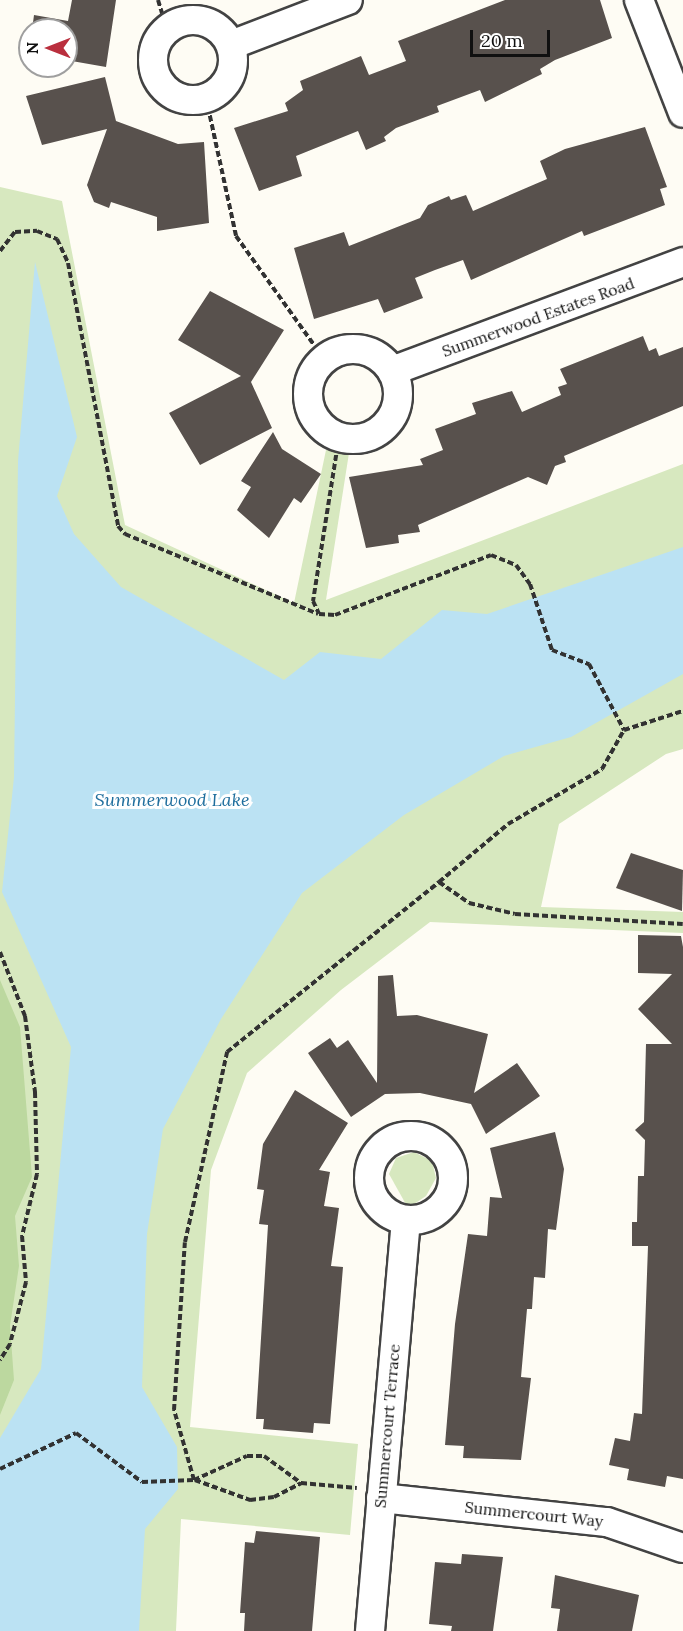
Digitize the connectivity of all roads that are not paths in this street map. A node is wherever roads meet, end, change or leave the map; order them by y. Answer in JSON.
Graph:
{"nodes":[{"id":1,"x":348,"y":0,"type":"edge"},
{"id":2,"x":639,"y":0,"type":"edge"},
{"id":3,"x":231,"y":45,"type":"junction"},
{"id":4,"x":683,"y":113,"type":"edge"},
{"id":5,"x":683,"y":262,"type":"edge"},
{"id":6,"x":392,"y":371,"type":"junction"},
{"id":7,"x":406,"y":1221,"type":"dead end"},
{"id":8,"x":369,"y":1493,"type":"junction"},
{"id":9,"x":683,"y":1548,"type":"edge"},
{"id":10,"x":370,"y":1631,"type":"edge"}],
"edges":[{"from":1,"to":3,"type":"street"},
{"from":2,"to":4,"type":"street"},
{"from":3,"to":3,"type":"street"},
{"from":5,"to":6,"type":"street","name":"Summerwood Estates Road"},
{"from":6,"to":6,"type":"street"},
{"from":7,"to":8,"type":"street","name":"Summercourt Terrace"},
{"from":8,"to":9,"type":"street","name":"Summercourt Way"},
{"from":8,"to":10,"type":"street","name":"Summercourt Terrace"}]}
